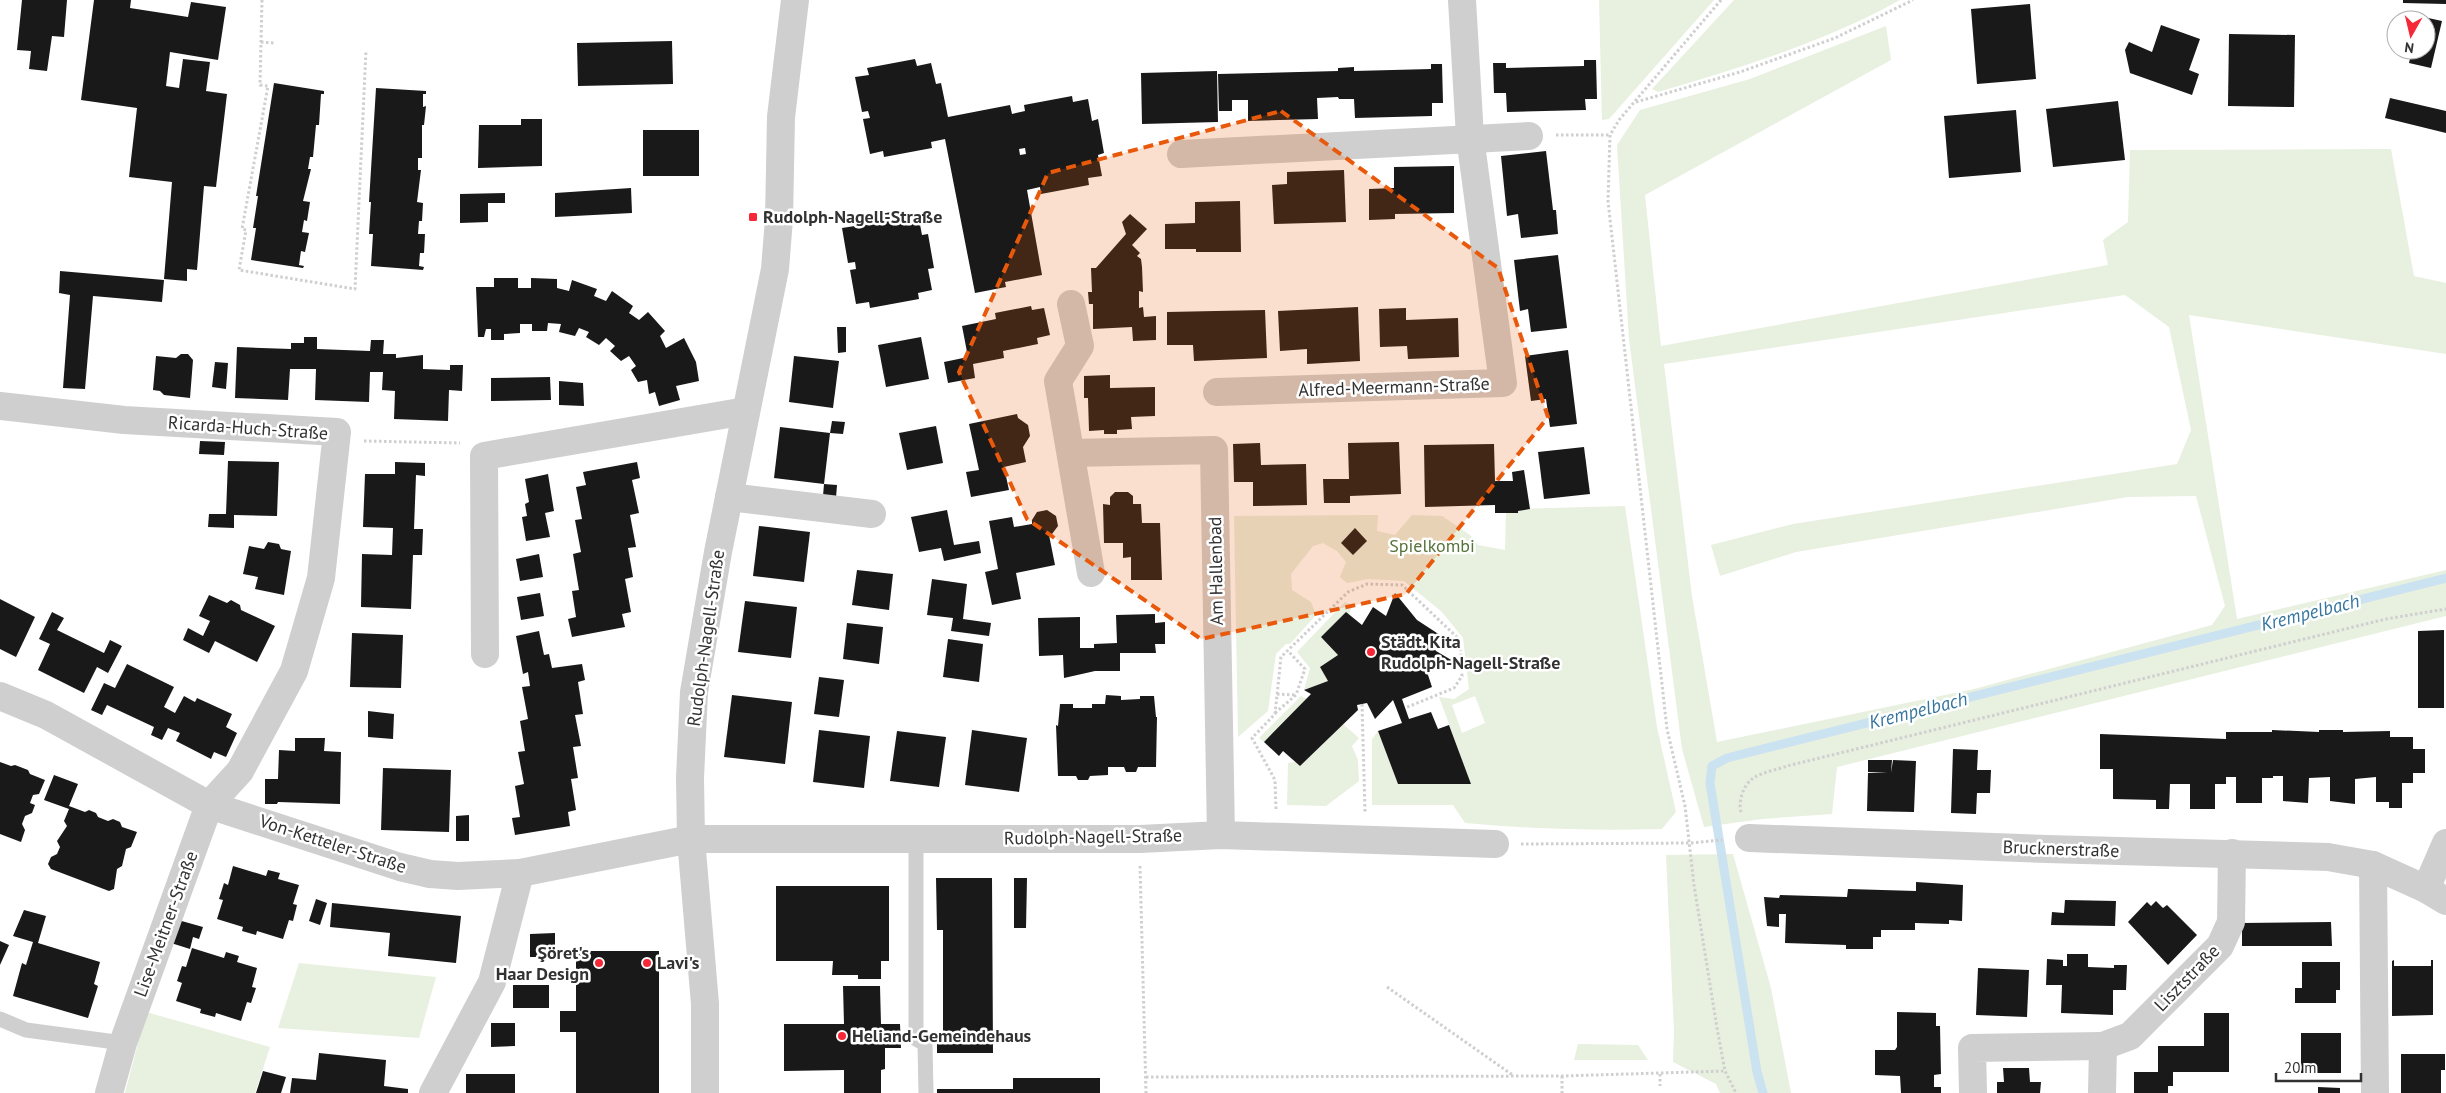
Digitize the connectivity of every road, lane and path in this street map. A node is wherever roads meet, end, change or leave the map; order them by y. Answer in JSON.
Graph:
{"nodes":[{"id":1,"x":262,"y":0,"type":"edge"},
{"id":2,"x":795,"y":0,"type":"edge"},
{"id":3,"x":1462,"y":0,"type":"edge"},
{"id":4,"x":1721,"y":0,"type":"edge"},
{"id":5,"x":1913,"y":0,"type":"edge"},
{"id":6,"x":261,"y":42,"type":"junction"},
{"id":7,"x":274,"y":43,"type":"dead end"},
{"id":8,"x":366,"y":50,"type":"dead end"},
{"id":9,"x":1636,"y":103,"type":"junction"},
{"id":10,"x":1610,"y":135,"type":"junction"},
{"id":11,"x":1530,"y":136,"type":"joint"},
{"id":12,"x":1470,"y":137,"type":"junction"},
{"id":13,"x":1181,"y":154,"type":"dead end"},
{"id":14,"x":1071,"y":304,"type":"dead end"},
{"id":15,"x":1217,"y":392,"type":"dead end"},
{"id":16,"x":0,"y":406,"type":"edge"},
{"id":17,"x":746,"y":411,"type":"junction"},
{"id":18,"x":337,"y":432,"type":"junction"},
{"id":19,"x":1071,"y":453,"type":"junction"},
{"id":20,"x":484,"y":456,"type":"junction"},
{"id":21,"x":729,"y":497,"type":"junction"},
{"id":22,"x":872,"y":514,"type":"dead end"},
{"id":23,"x":1091,"y":573,"type":"dead end"},
{"id":24,"x":2446,"y":609,"type":"edge"},
{"id":25,"x":1288,"y":651,"type":"junction"},
{"id":26,"x":485,"y":654,"type":"dead end"},
{"id":27,"x":1277,"y":694,"type":"junction"},
{"id":28,"x":0,"y":696,"type":"edge"},
{"id":29,"x":1296,"y":696,"type":"junction"},
{"id":30,"x":1362,"y":704,"type":"dead end"},
{"id":31,"x":1405,"y":708,"type":"dead end"},
{"id":32,"x":1275,"y":714,"type":"junction"},
{"id":33,"x":209,"y":805,"type":"junction"},
{"id":34,"x":1221,"y":835,"type":"junction"},
{"id":35,"x":1276,"y":837,"type":"junction"},
{"id":36,"x":916,"y":838,"type":"junction"},
{"id":37,"x":1749,"y":838,"type":"joint"},
{"id":38,"x":691,"y":839,"type":"junction"},
{"id":39,"x":1140,"y":839,"type":"junction"},
{"id":40,"x":1366,"y":840,"type":"junction"},
{"id":41,"x":1710,"y":841,"type":"dead end"},
{"id":42,"x":1691,"y":843,"type":"junction"},
{"id":43,"x":2446,"y":843,"type":"edge"},
{"id":44,"x":1496,"y":844,"type":"joint"},
{"id":45,"x":2232,"y":853,"type":"junction"},
{"id":46,"x":2374,"y":865,"type":"junction"},
{"id":47,"x":520,"y":873,"type":"junction"},
{"id":48,"x":2436,"y":895,"type":"edge"},
{"id":49,"x":1387,"y":987,"type":"dead end"},
{"id":50,"x":0,"y":1019,"type":"edge"},
{"id":51,"x":123,"y":1043,"type":"junction"},
{"id":52,"x":2103,"y":1046,"type":"junction"},
{"id":53,"x":1725,"y":1071,"type":"junction"},
{"id":54,"x":1660,"y":1074,"type":"junction"},
{"id":55,"x":1514,"y":1076,"type":"junction"},
{"id":56,"x":1562,"y":1076,"type":"junction"},
{"id":57,"x":1146,"y":1077,"type":"junction"},
{"id":58,"x":1660,"y":1086,"type":"dead end"},
{"id":59,"x":109,"y":1093,"type":"edge"},
{"id":60,"x":433,"y":1093,"type":"edge"},
{"id":61,"x":705,"y":1093,"type":"edge"},
{"id":62,"x":926,"y":1093,"type":"edge"},
{"id":63,"x":1146,"y":1093,"type":"edge"},
{"id":64,"x":1562,"y":1093,"type":"edge"},
{"id":65,"x":1736,"y":1093,"type":"edge"},
{"id":66,"x":1973,"y":1093,"type":"edge"},
{"id":67,"x":2102,"y":1093,"type":"edge"},
{"id":68,"x":2375,"y":1093,"type":"edge"}],
"edges":[{"from":1,"to":6,"type":"path"},
{"from":2,"to":17,"type":"street","name":"Rudolph-Nagell-Straße"},
{"from":3,"to":12,"type":"street","name":"Alfred-Meermann-Straße"},
{"from":4,"to":9,"type":"path"},
{"from":5,"to":9,"type":"path"},
{"from":6,"to":7,"type":"path"},
{"from":6,"to":8,"type":"path"},
{"from":9,"to":10,"type":"path"},
{"from":10,"to":11,"type":"path"},
{"from":10,"to":42,"type":"path"},
{"from":11,"to":12,"type":"street"},
{"from":12,"to":13,"type":"street"},
{"from":12,"to":15,"type":"street","name":"Alfred-Meermann-Straße"},
{"from":14,"to":19,"type":"street"},
{"from":16,"to":18,"type":"street","name":"Ricarda-Huch-Straße"},
{"from":17,"to":20,"type":"street"},
{"from":17,"to":21,"type":"street","name":"Rudolph-Nagell-Straße"},
{"from":18,"to":20,"type":"path"},
{"from":18,"to":33,"type":"street","name":"Ricarda-Huch-Straße"},
{"from":19,"to":23,"type":"street"},
{"from":19,"to":34,"type":"street","name":"Am Hallenbad"},
{"from":20,"to":26,"type":"street"},
{"from":21,"to":22,"type":"street"},
{"from":21,"to":38,"type":"street","name":"Rudolph-Nagell-Straße"},
{"from":24,"to":37,"type":"path"},
{"from":25,"to":27,"type":"path"},
{"from":25,"to":29,"type":"path"},
{"from":25,"to":31,"type":"path"},
{"from":27,"to":29,"type":"path"},
{"from":27,"to":32,"type":"path"},
{"from":28,"to":33,"type":"street","name":"Von-Ketteler-Straße"},
{"from":29,"to":32,"type":"path"},
{"from":30,"to":40,"type":"path"},
{"from":32,"to":35,"type":"path"},
{"from":33,"to":47,"type":"street","name":"Von-Ketteler-Straße"},
{"from":33,"to":51,"type":"street","name":"Lise-Meitner-Straße"},
{"from":34,"to":35,"type":"street","name":"Rudolph-Nagell-Straße"},
{"from":34,"to":39,"type":"street","name":"Rudolph-Nagell-Straße"},
{"from":35,"to":40,"type":"street","name":"Rudolph-Nagell-Straße"},
{"from":36,"to":38,"type":"street","name":"Rudolph-Nagell-Straße"},
{"from":36,"to":39,"type":"street","name":"Rudolph-Nagell-Straße"},
{"from":36,"to":62,"type":"lane"},
{"from":37,"to":45,"type":"street","name":"Brucknerstraße"},
{"from":38,"to":47,"type":"street","name":"Von-Ketteler-Straße"},
{"from":38,"to":61,"type":"street","name":"Rudolph-Nagell-Straße"},
{"from":39,"to":57,"type":"path"},
{"from":40,"to":44,"type":"street","name":"Rudolph-Nagell-Straße"},
{"from":41,"to":42,"type":"path"},
{"from":42,"to":44,"type":"path"},
{"from":42,"to":53,"type":"path"},
{"from":43,"to":48,"type":"street"},
{"from":45,"to":46,"type":"street","name":"Brucknerstraße"},
{"from":45,"to":52,"type":"street","name":"Lisztstraße"},
{"from":46,"to":48,"type":"street","name":"Brucknerstraße"},
{"from":46,"to":68,"type":"street"},
{"from":47,"to":60,"type":"street"},
{"from":49,"to":55,"type":"path"},
{"from":50,"to":51,"type":"lane"},
{"from":51,"to":59,"type":"street","name":"Lise-Meitner-Straße"},
{"from":52,"to":66,"type":"street","name":"Lisztstraße"},
{"from":52,"to":67,"type":"street"},
{"from":53,"to":54,"type":"path"},
{"from":53,"to":65,"type":"path"},
{"from":54,"to":56,"type":"path"},
{"from":54,"to":58,"type":"path"},
{"from":55,"to":56,"type":"path"},
{"from":55,"to":57,"type":"path"},
{"from":56,"to":64,"type":"path"},
{"from":57,"to":63,"type":"path"}]}
